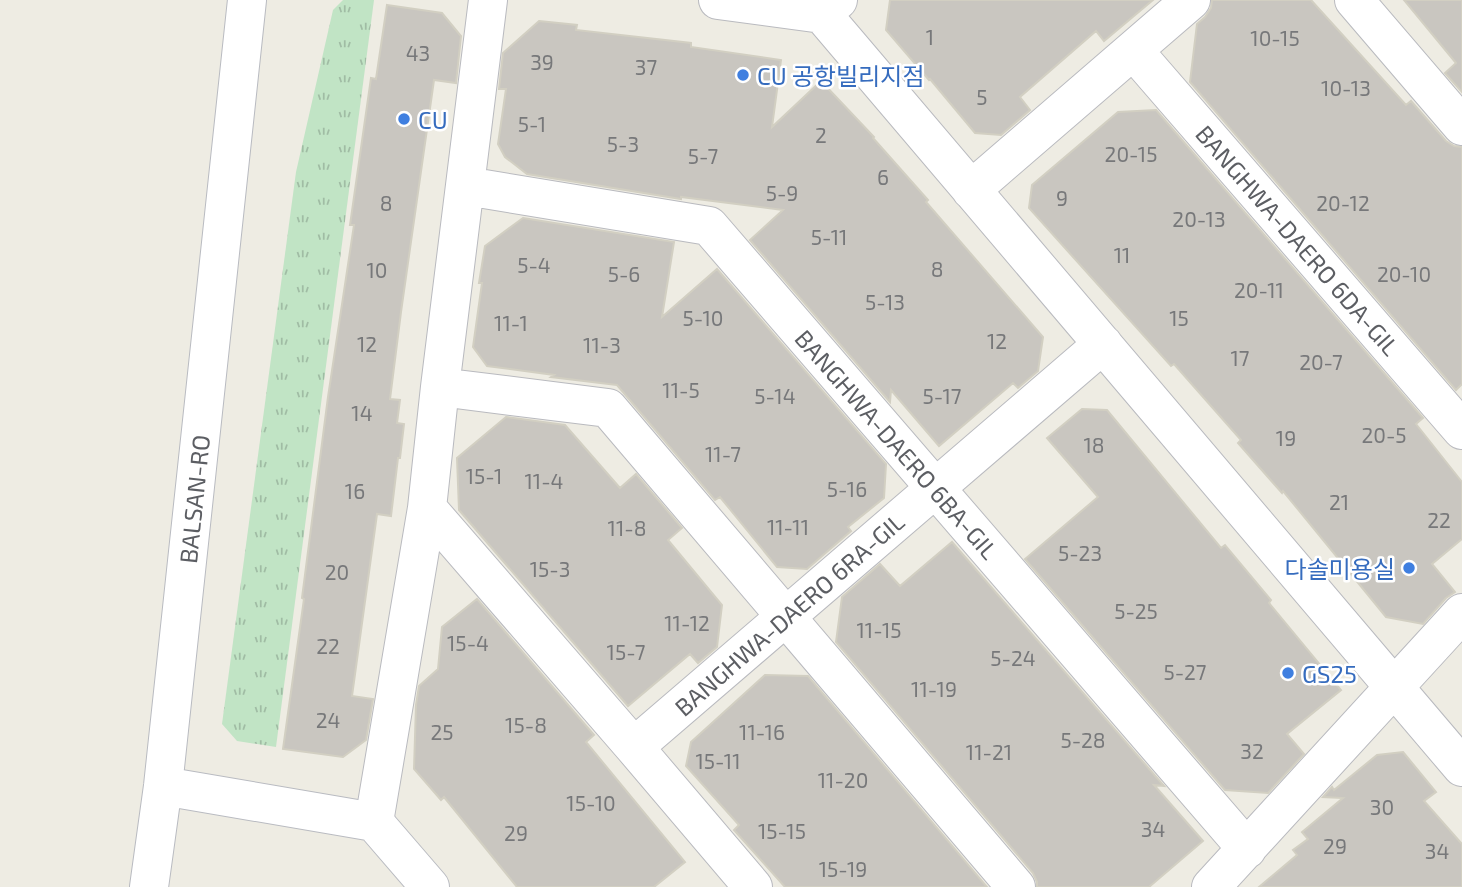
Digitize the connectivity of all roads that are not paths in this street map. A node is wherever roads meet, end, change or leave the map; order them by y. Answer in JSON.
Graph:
{"nodes":[{"id":1,"x":247,"y":0,"type":"edge"},
{"id":2,"x":488,"y":0,"type":"edge"},
{"id":3,"x":718,"y":0,"type":"edge"},
{"id":4,"x":1191,"y":0,"type":"edge"},
{"id":5,"x":1353,"y":0,"type":"edge"},
{"id":6,"x":830,"y":7,"type":"edge"},
{"id":7,"x":1133,"y":50,"type":"junction"},
{"id":8,"x":1462,"y":126,"type":"edge"},
{"id":9,"x":466,"y":186,"type":"junction"},
{"id":10,"x":971,"y":190,"type":"junction"},
{"id":11,"x":1103,"y":344,"type":"junction"},
{"id":12,"x":440,"y":387,"type":"junction"},
{"id":13,"x":1462,"y":430,"type":"edge"},
{"id":14,"x":935,"y":488,"type":"junction"},
{"id":15,"x":427,"y":508,"type":"junction"},
{"id":16,"x":1462,"y":613,"type":"edge"},
{"id":17,"x":786,"y":617,"type":"junction"},
{"id":18,"x":1395,"y":688,"type":"junction"},
{"id":19,"x":635,"y":747,"type":"junction"},
{"id":20,"x":1462,"y":767,"type":"edge"},
{"id":21,"x":163,"y":786,"type":"junction"},
{"id":22,"x":374,"y":822,"type":"junction"},
{"id":23,"x":1247,"y":849,"type":"junction"},
{"id":24,"x":149,"y":887,"type":"edge"},
{"id":25,"x":430,"y":887,"type":"edge"},
{"id":26,"x":753,"y":887,"type":"edge"},
{"id":27,"x":1016,"y":887,"type":"edge"},
{"id":28,"x":1211,"y":887,"type":"edge"}],
"edges":[{"from":1,"to":21,"type":"street","name":"BALSAN-RO"},
{"from":2,"to":9,"type":"street"},
{"from":3,"to":6,"type":"street"},
{"from":4,"to":7,"type":"street"},
{"from":5,"to":8,"type":"street"},
{"from":6,"to":10,"type":"street"},
{"from":7,"to":10,"type":"street"},
{"from":7,"to":13,"type":"street","name":"BANGHWA-DAERO 6DA-GIL"},
{"from":9,"to":12,"type":"street"},
{"from":9,"to":14,"type":"street","name":"BANGHWA-DAERO 6BA-GIL"},
{"from":10,"to":11,"type":"street"},
{"from":11,"to":14,"type":"street","name":"BANGHWA-DAERO 6RA-GIL"},
{"from":11,"to":18,"type":"street"},
{"from":12,"to":15,"type":"street"},
{"from":12,"to":17,"type":"street"},
{"from":14,"to":17,"type":"street","name":"BANGHWA-DAERO 6RA-GIL"},
{"from":14,"to":23,"type":"street","name":"BANGHWA-DAERO 6BA-GIL"},
{"from":15,"to":19,"type":"street"},
{"from":15,"to":22,"type":"street"},
{"from":16,"to":18,"type":"street"},
{"from":17,"to":19,"type":"street","name":"BANGHWA-DAERO 6RA-GIL"},
{"from":17,"to":27,"type":"street"},
{"from":18,"to":20,"type":"street"},
{"from":18,"to":23,"type":"street"},
{"from":19,"to":26,"type":"street"},
{"from":21,"to":22,"type":"street"},
{"from":21,"to":24,"type":"street","name":"BALSAN-RO"},
{"from":22,"to":25,"type":"street"},
{"from":23,"to":28,"type":"street"}]}
